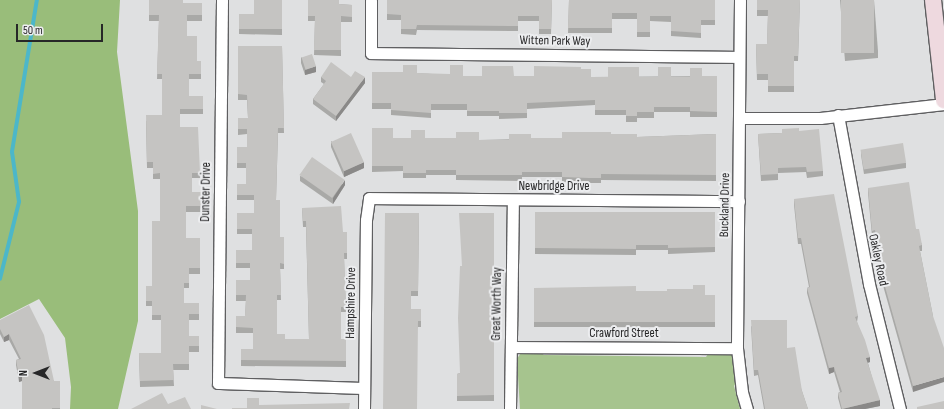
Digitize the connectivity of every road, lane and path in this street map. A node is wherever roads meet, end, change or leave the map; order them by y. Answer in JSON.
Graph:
{"nodes":[{"id":1,"x":222,"y":0,"type":"edge"},
{"id":2,"x":371,"y":0,"type":"edge"},
{"id":3,"x":740,"y":0,"type":"edge"},
{"id":4,"x":933,"y":0,"type":"edge"},
{"id":5,"x":739,"y":57,"type":"junction"},
{"id":6,"x":944,"y":100,"type":"edge"},
{"id":7,"x":944,"y":104,"type":"edge"},
{"id":8,"x":838,"y":114,"type":"junction"},
{"id":9,"x":740,"y":118,"type":"junction"},
{"id":10,"x":369,"y":198,"type":"joint"},
{"id":11,"x":513,"y":200,"type":"junction"},
{"id":12,"x":739,"y":201,"type":"junction"},
{"id":13,"x":511,"y":347,"type":"junction"},
{"id":14,"x":737,"y":348,"type":"junction"},
{"id":15,"x":364,"y":388,"type":"junction"},
{"id":16,"x":364,"y":409,"type":"edge"},
{"id":17,"x":510,"y":409,"type":"edge"},
{"id":18,"x":747,"y":409,"type":"edge"},
{"id":19,"x":900,"y":409,"type":"edge"}],
"edges":[{"from":1,"to":15,"type":"street","name":"Dunster Drive"},
{"from":2,"to":5,"type":"street","name":"Witten Park Way"},
{"from":3,"to":5,"type":"street","name":"Buckland Drive"},
{"from":4,"to":6,"type":"street"},
{"from":5,"to":9,"type":"street","name":"Buckland Drive"},
{"from":7,"to":8,"type":"street"},
{"from":8,"to":9,"type":"street"},
{"from":8,"to":19,"type":"street","name":"Oakley Road"},
{"from":9,"to":12,"type":"street","name":"Buckland Drive"},
{"from":10,"to":11,"type":"street","name":"Newbridge Drive"},
{"from":10,"to":15,"type":"street","name":"Hampshire Drive"},
{"from":11,"to":12,"type":"street","name":"Newbridge Drive"},
{"from":11,"to":13,"type":"street","name":"Great Worth Way"},
{"from":12,"to":14,"type":"street","name":"Buckland Drive"},
{"from":13,"to":14,"type":"street","name":"Crawford Street"},
{"from":13,"to":17,"type":"street","name":"Great Worth Way"},
{"from":14,"to":18,"type":"street","name":"Buckland Drive"},
{"from":15,"to":16,"type":"street","name":"Hampshire Drive"}]}
